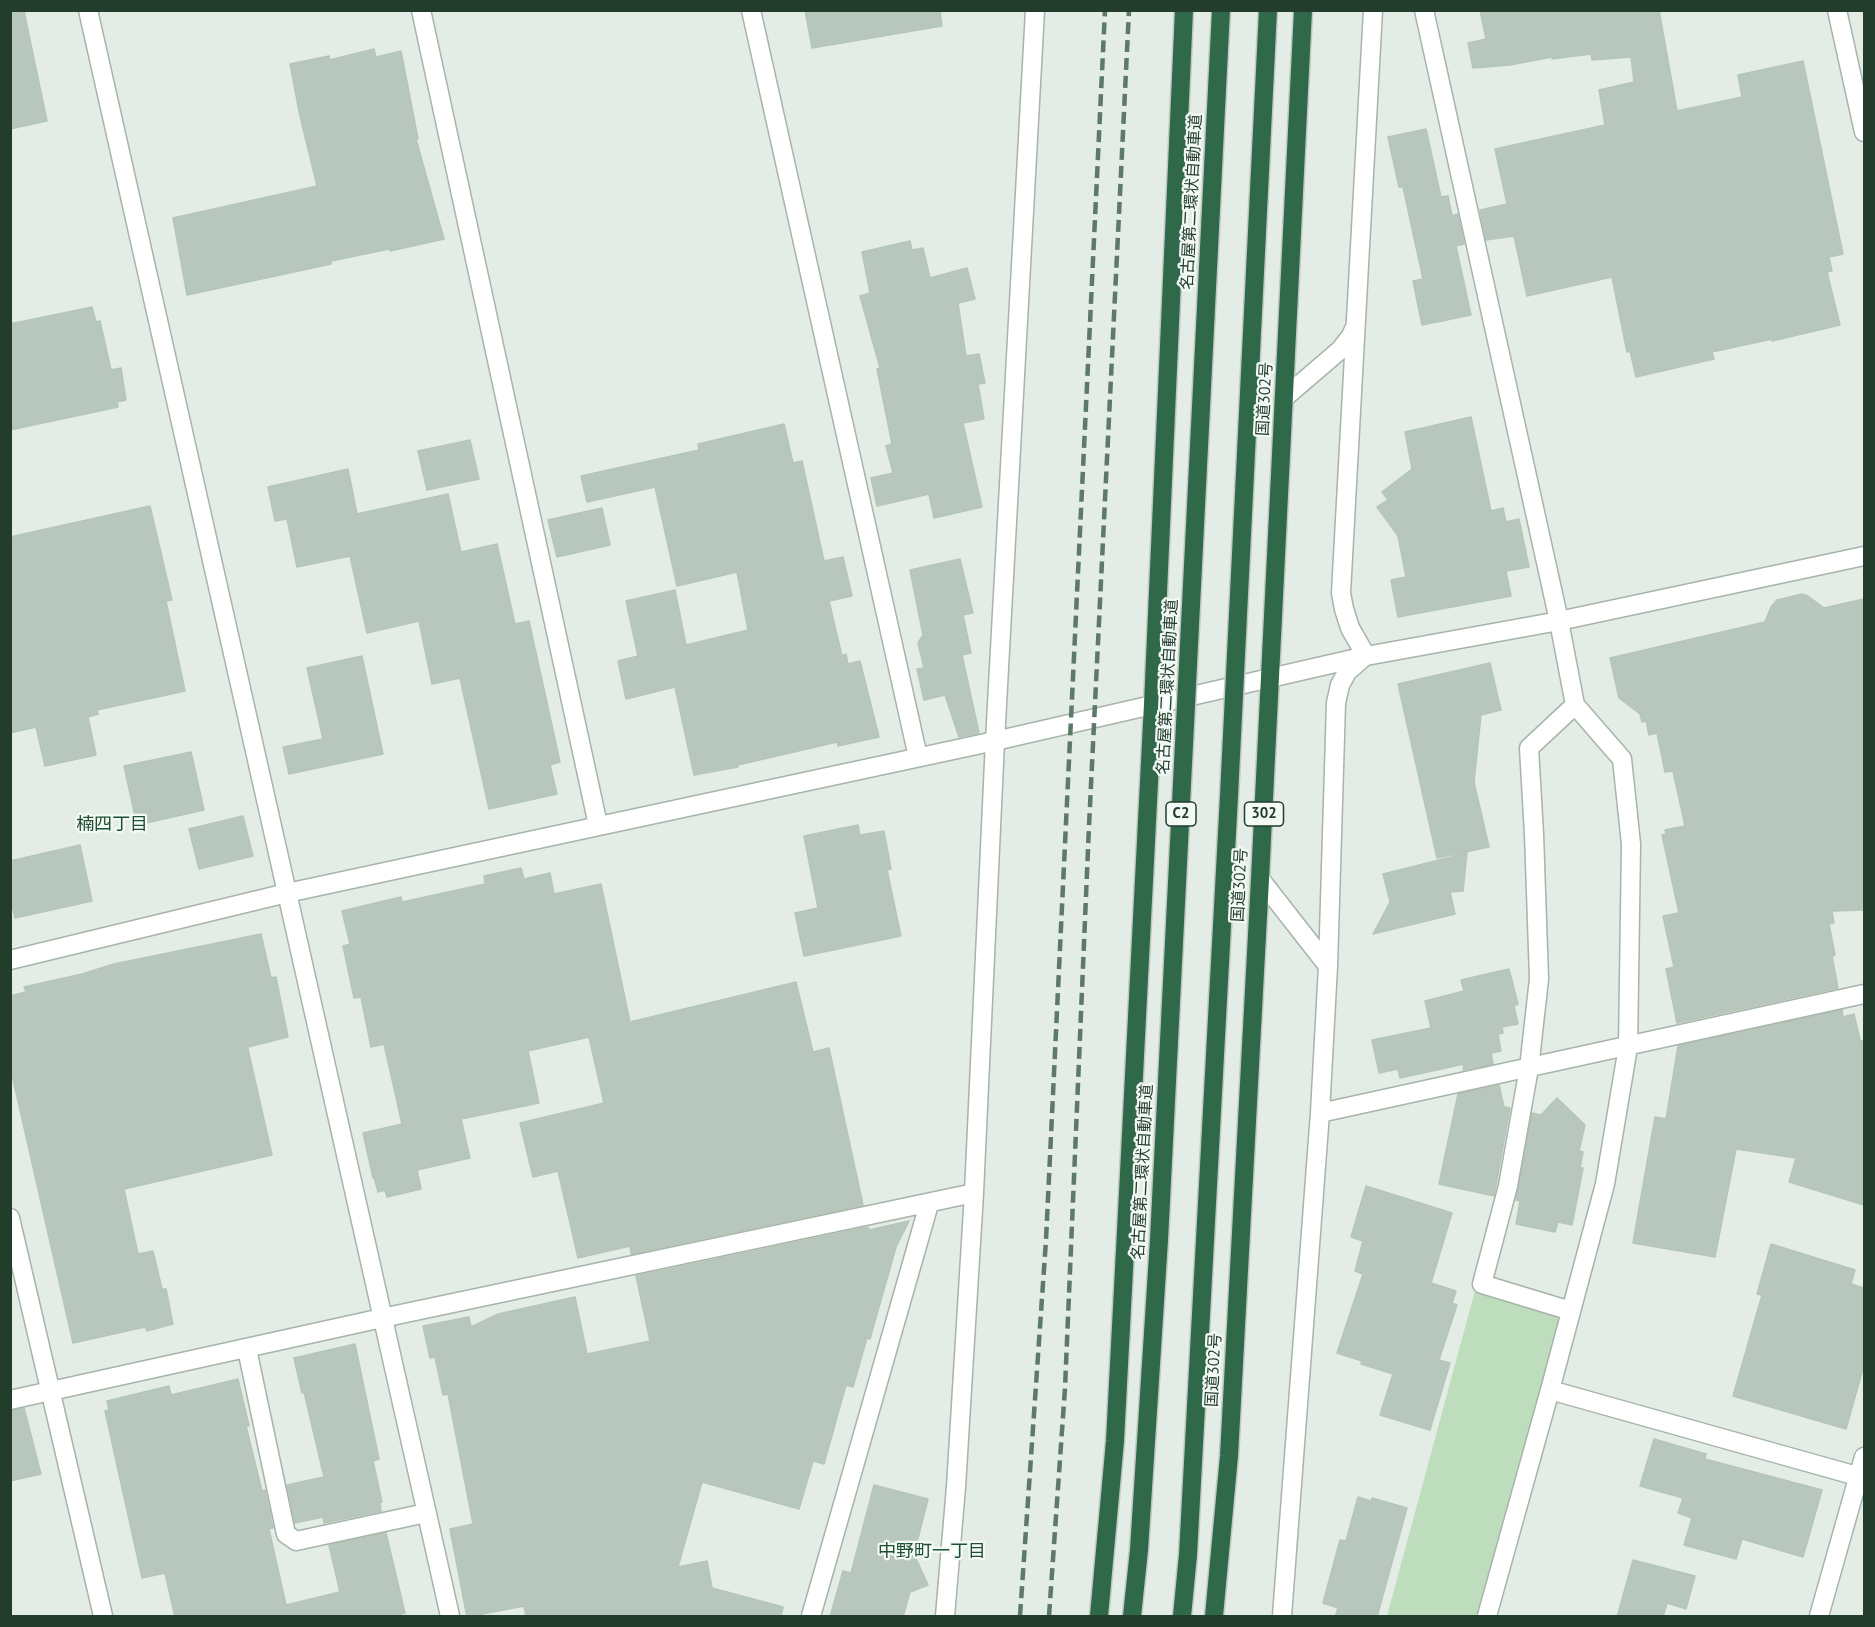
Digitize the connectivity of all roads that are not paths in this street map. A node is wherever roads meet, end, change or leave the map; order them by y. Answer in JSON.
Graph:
{"nodes":[{"id":1,"x":88,"y":10,"type":"edge"},
{"id":2,"x":421,"y":10,"type":"edge"},
{"id":3,"x":751,"y":10,"type":"edge"},
{"id":4,"x":1035,"y":10,"type":"edge"},
{"id":5,"x":1184,"y":10,"type":"edge"},
{"id":6,"x":1221,"y":10,"type":"edge"},
{"id":7,"x":1268,"y":10,"type":"edge"},
{"id":8,"x":1303,"y":10,"type":"edge"},
{"id":9,"x":1373,"y":10,"type":"edge"},
{"id":10,"x":1424,"y":10,"type":"edge"},
{"id":11,"x":1837,"y":10,"type":"edge"},
{"id":12,"x":1864,"y":132,"type":"edge"},
{"id":13,"x":1357,"y":323,"type":"junction"},
{"id":14,"x":1284,"y":398,"type":"junction"},
{"id":15,"x":1864,"y":555,"type":"edge"},
{"id":16,"x":1559,"y":621,"type":"junction"},
{"id":17,"x":1366,"y":656,"type":"junction"},
{"id":18,"x":1270,"y":678,"type":"junction"},
{"id":19,"x":1154,"y":704,"type":"junction"},
{"id":20,"x":1575,"y":705,"type":"junction"},
{"id":21,"x":995,"y":741,"type":"junction"},
{"id":22,"x":918,"y":757,"type":"junction"},
{"id":23,"x":598,"y":825,"type":"junction"},
{"id":24,"x":1260,"y":879,"type":"junction"},
{"id":25,"x":287,"y":893,"type":"junction"},
{"id":26,"x":10,"y":960,"type":"edge"},
{"id":27,"x":1328,"y":966,"type":"junction"},
{"id":28,"x":1864,"y":994,"type":"edge"},
{"id":29,"x":1628,"y":1047,"type":"junction"},
{"id":30,"x":1529,"y":1068,"type":"junction"},
{"id":31,"x":1320,"y":1113,"type":"junction"},
{"id":32,"x":974,"y":1193,"type":"junction"},
{"id":33,"x":928,"y":1204,"type":"junction"},
{"id":34,"x":10,"y":1218,"type":"edge"},
{"id":35,"x":1571,"y":1311,"type":"junction"},
{"id":36,"x":382,"y":1318,"type":"junction"},
{"id":37,"x":247,"y":1348,"type":"junction"},
{"id":38,"x":1550,"y":1390,"type":"junction"},
{"id":39,"x":50,"y":1392,"type":"junction"},
{"id":40,"x":10,"y":1400,"type":"edge"},
{"id":41,"x":1864,"y":1457,"type":"edge"},
{"id":42,"x":1862,"y":1477,"type":"edge"},
{"id":43,"x":426,"y":1513,"type":"junction"},
{"id":44,"x":103,"y":1617,"type":"edge"},
{"id":45,"x":450,"y":1617,"type":"edge"},
{"id":46,"x":811,"y":1617,"type":"edge"},
{"id":47,"x":945,"y":1617,"type":"edge"},
{"id":48,"x":1099,"y":1617,"type":"edge"},
{"id":49,"x":1132,"y":1617,"type":"edge"},
{"id":50,"x":1182,"y":1617,"type":"edge"},
{"id":51,"x":1214,"y":1617,"type":"edge"},
{"id":52,"x":1282,"y":1617,"type":"edge"},
{"id":53,"x":1487,"y":1617,"type":"edge"},
{"id":54,"x":1819,"y":1617,"type":"edge"}],
"edges":[{"from":1,"to":25,"type":"street"},
{"from":2,"to":23,"type":"street"},
{"from":3,"to":22,"type":"street"},
{"from":4,"to":21,"type":"street"},
{"from":5,"to":19,"type":"highway"},
{"from":6,"to":49,"type":"highway","name":"名古屋第二環状自動車道","number":"C2","bridge":true},
{"from":7,"to":50,"type":"highway","bridge":true},
{"from":8,"to":14,"type":"highway","name":"国道302号","number":"302"},
{"from":9,"to":13,"type":"street"},
{"from":10,"to":16,"type":"street"},
{"from":11,"to":12,"type":"street"},
{"from":13,"to":14,"type":"street"},
{"from":13,"to":17,"type":"street"},
{"from":14,"to":18,"type":"highway","name":"国道302号","number":"302"},
{"from":15,"to":16,"type":"street"},
{"from":16,"to":17,"type":"street"},
{"from":16,"to":20,"type":"street"},
{"from":17,"to":18,"type":"street"},
{"from":17,"to":27,"type":"street"},
{"from":18,"to":19,"type":"street"},
{"from":18,"to":24,"type":"highway","name":"国道302号","number":"302"},
{"from":19,"to":21,"type":"street"},
{"from":19,"to":48,"type":"highway"},
{"from":20,"to":29,"type":"street"},
{"from":20,"to":30,"type":"street"},
{"from":21,"to":22,"type":"street"},
{"from":21,"to":32,"type":"street"},
{"from":22,"to":23,"type":"street"},
{"from":23,"to":25,"type":"street"},
{"from":24,"to":27,"type":"street"},
{"from":24,"to":51,"type":"highway","name":"国道302号","number":"302"},
{"from":25,"to":26,"type":"street"},
{"from":25,"to":36,"type":"street"},
{"from":27,"to":31,"type":"street"},
{"from":28,"to":29,"type":"street"},
{"from":29,"to":30,"type":"street"},
{"from":29,"to":35,"type":"street"},
{"from":30,"to":31,"type":"street"},
{"from":30,"to":35,"type":"street"},
{"from":31,"to":52,"type":"street"},
{"from":32,"to":33,"type":"street"},
{"from":32,"to":47,"type":"street"},
{"from":33,"to":36,"type":"street"},
{"from":33,"to":46,"type":"street"},
{"from":34,"to":39,"type":"street"},
{"from":35,"to":38,"type":"street"},
{"from":36,"to":37,"type":"street"},
{"from":36,"to":43,"type":"street"},
{"from":37,"to":39,"type":"street"},
{"from":37,"to":43,"type":"street"},
{"from":38,"to":42,"type":"street"},
{"from":38,"to":53,"type":"street"},
{"from":39,"to":40,"type":"street"},
{"from":39,"to":44,"type":"street"},
{"from":41,"to":42,"type":"street"},
{"from":42,"to":54,"type":"street"},
{"from":43,"to":45,"type":"street"}]}
